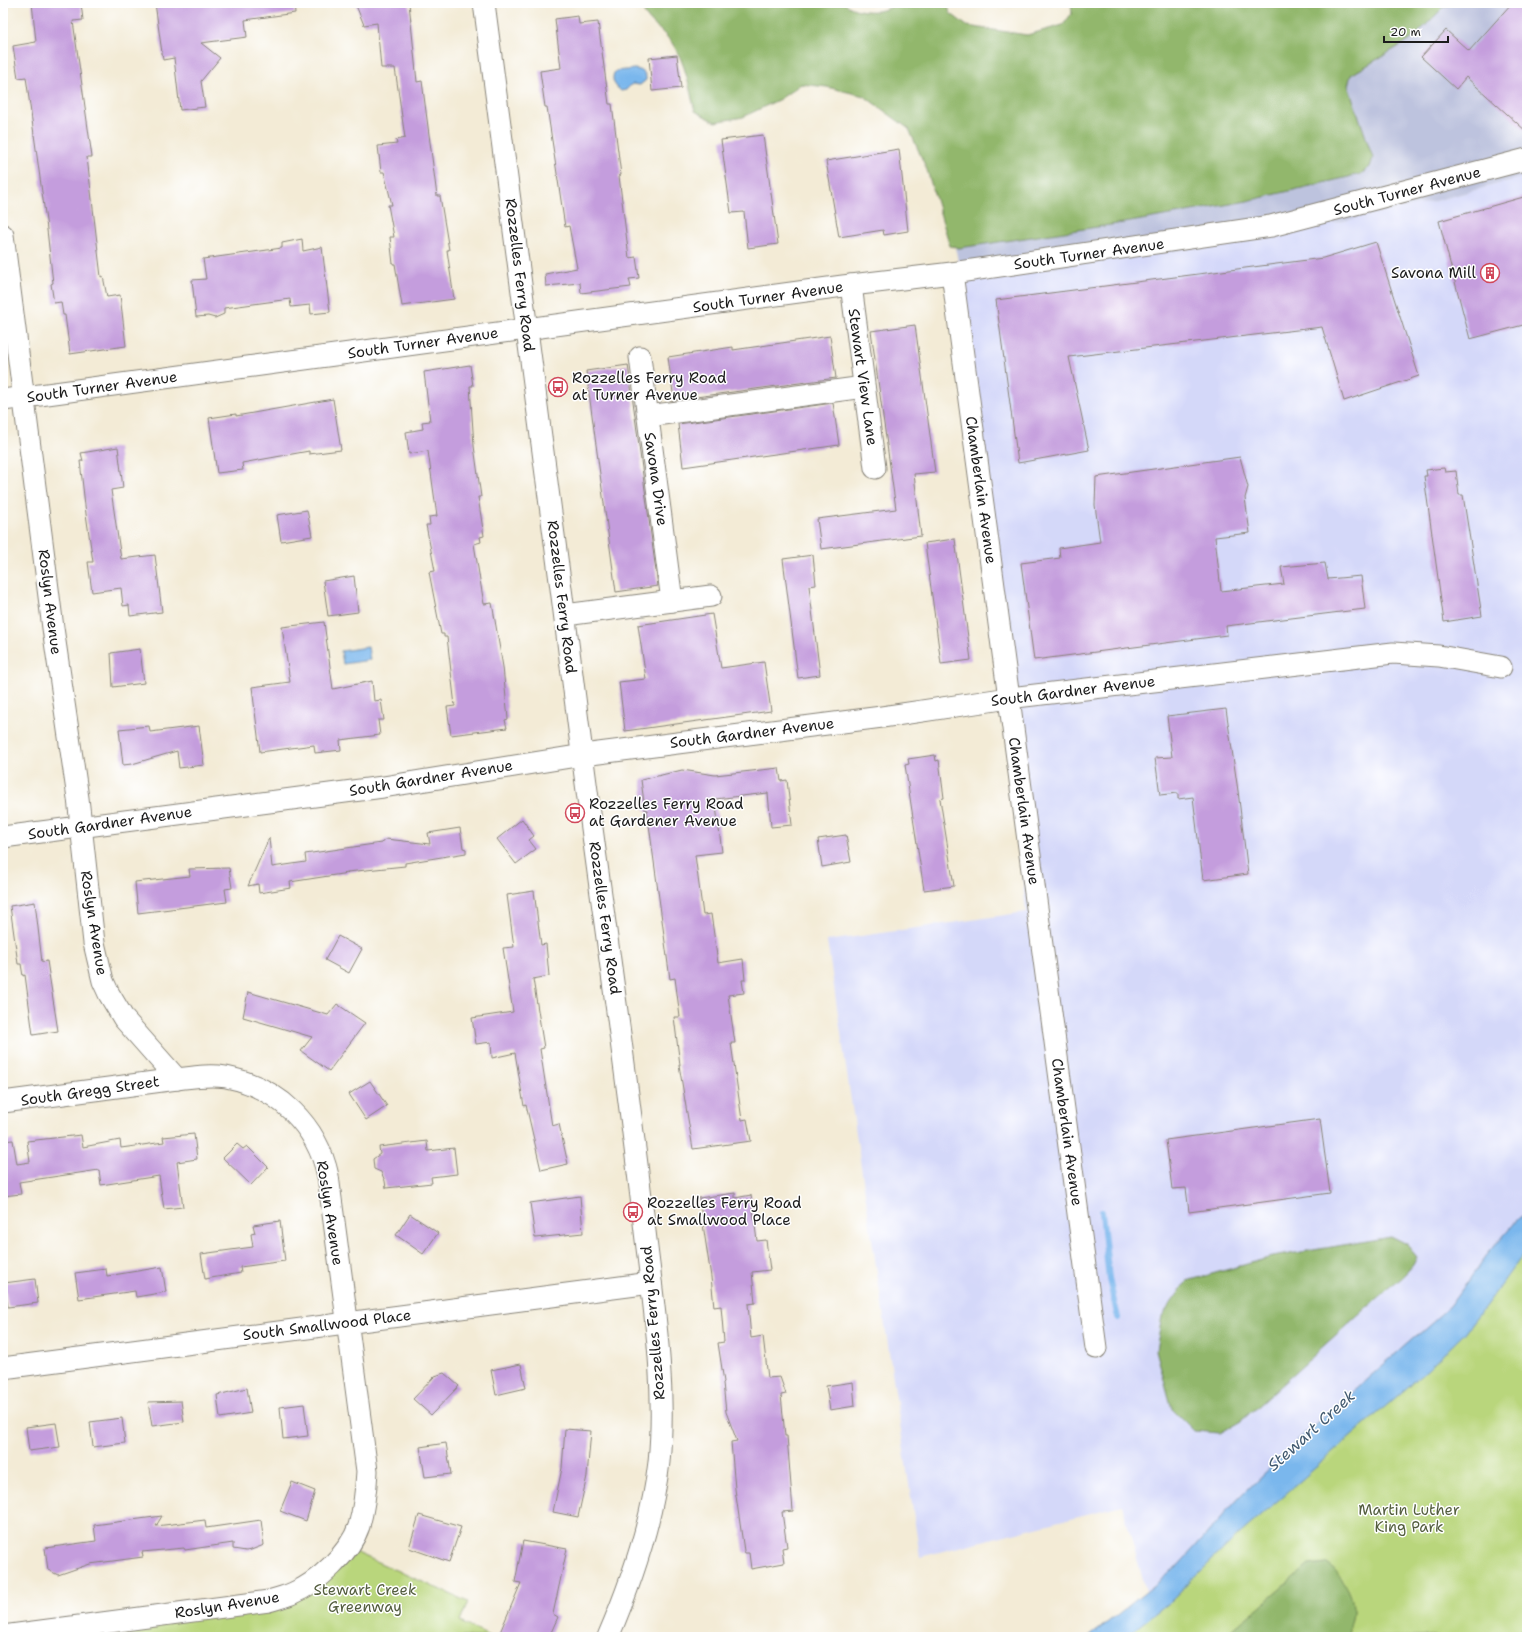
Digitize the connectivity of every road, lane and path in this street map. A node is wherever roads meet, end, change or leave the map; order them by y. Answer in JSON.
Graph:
{"nodes":[{"id":1,"x":484,"y":3,"type":"edge"},
{"id":2,"x":1527,"y":159,"type":"edge"},
{"id":3,"x":3,"y":235,"type":"edge"},
{"id":4,"x":952,"y":274,"type":"junction"},
{"id":5,"x":851,"y":285,"type":"junction"},
{"id":6,"x":527,"y":329,"type":"junction"},
{"id":7,"x":640,"y":357,"type":"dead end"},
{"id":8,"x":864,"y":387,"type":"junction"},
{"id":9,"x":25,"y":397,"type":"junction"},
{"id":10,"x":3,"y":400,"type":"edge"},
{"id":11,"x":648,"y":416,"type":"junction"},
{"id":12,"x":875,"y":468,"type":"dead end"},
{"id":13,"x":711,"y":596,"type":"dead end"},
{"id":14,"x":672,"y":601,"type":"junction"},
{"id":15,"x":565,"y":615,"type":"junction"},
{"id":16,"x":1501,"y":666,"type":"dead end"},
{"id":17,"x":1009,"y":698,"type":"junction"},
{"id":18,"x":583,"y":755,"type":"junction"},
{"id":19,"x":81,"y":827,"type":"junction"},
{"id":20,"x":3,"y":837,"type":"edge"},
{"id":21,"x":177,"y":1079,"type":"junction"},
{"id":22,"x":3,"y":1102,"type":"edge"},
{"id":23,"x":650,"y":1283,"type":"junction"},
{"id":24,"x":347,"y":1323,"type":"junction"},
{"id":25,"x":1096,"y":1348,"type":"dead end"},
{"id":26,"x":3,"y":1368,"type":"edge"},
{"id":27,"x":3,"y":1636,"type":"edge"},
{"id":28,"x":608,"y":1637,"type":"edge"}],
"edges":[{"from":1,"to":6,"type":"street","name":"Rozzelles Ferry Road"},
{"from":2,"to":4,"type":"street","name":"South Turner Avenue"},
{"from":3,"to":9,"type":"street","name":"Roslyn Avenue"},
{"from":4,"to":5,"type":"street","name":"South Turner Avenue"},
{"from":4,"to":17,"type":"street","name":"Chamberlain Avenue"},
{"from":5,"to":6,"type":"street","name":"South Turner Avenue"},
{"from":5,"to":8,"type":"street","name":"Stewart View Lane"},
{"from":6,"to":9,"type":"street","name":"South Turner Avenue"},
{"from":6,"to":15,"type":"street","name":"Rozzelles Ferry Road"},
{"from":7,"to":11,"type":"street","name":"Savona Drive"},
{"from":8,"to":11,"type":"street"},
{"from":8,"to":12,"type":"street","name":"Stewart View Lane"},
{"from":9,"to":10,"type":"street","name":"South Turner Avenue"},
{"from":9,"to":19,"type":"street","name":"Roslyn Avenue"},
{"from":11,"to":14,"type":"street","name":"Savona Drive"},
{"from":13,"to":14,"type":"street"},
{"from":14,"to":15,"type":"street"},
{"from":15,"to":18,"type":"street","name":"Rozzelles Ferry Road"},
{"from":16,"to":17,"type":"street","name":"South Gardner Avenue"},
{"from":17,"to":18,"type":"street","name":"South Gardner Avenue"},
{"from":17,"to":25,"type":"street","name":"Chamberlain Avenue"},
{"from":18,"to":19,"type":"street","name":"South Gardner Avenue"},
{"from":18,"to":23,"type":"street","name":"Rozzelles Ferry Road"},
{"from":19,"to":20,"type":"street","name":"South Gardner Avenue"},
{"from":19,"to":21,"type":"street","name":"Roslyn Avenue"},
{"from":21,"to":22,"type":"street","name":"South Gregg Street"},
{"from":21,"to":24,"type":"street","name":"Roslyn Avenue"},
{"from":23,"to":24,"type":"street","name":"South Smallwood Place"},
{"from":23,"to":28,"type":"street","name":"Rozzelles Ferry Road"},
{"from":24,"to":26,"type":"street","name":"South Smallwood Place"},
{"from":24,"to":27,"type":"street","name":"Roslyn Avenue"}]}
